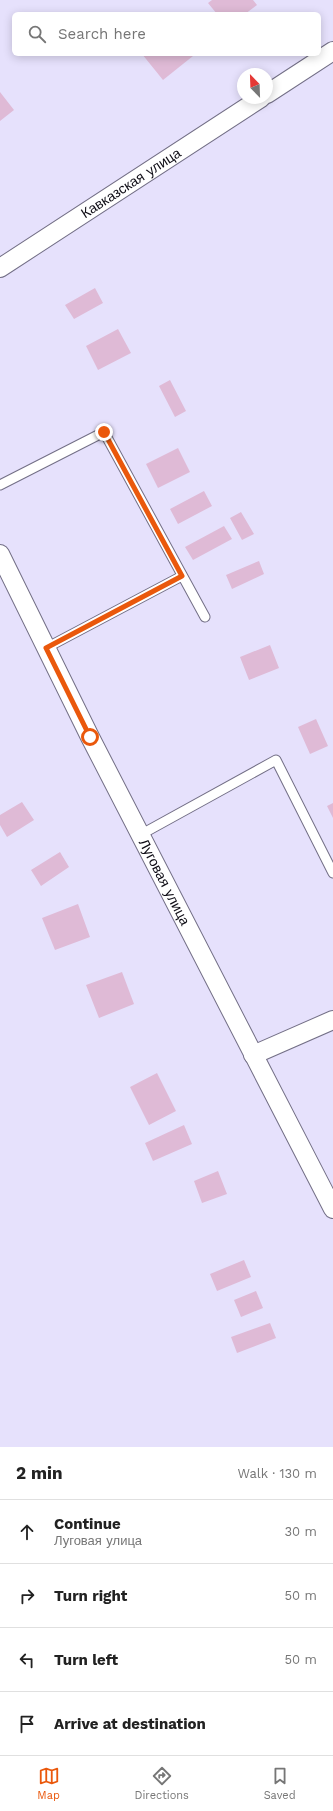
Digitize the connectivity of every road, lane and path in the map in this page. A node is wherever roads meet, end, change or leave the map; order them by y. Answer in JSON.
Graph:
{"nodes":[{"id":1,"x":333,"y":52,"type":"edge"},
{"id":2,"x":273,"y":90,"type":"edge"},
{"id":3,"x":252,"y":104,"type":"edge"},
{"id":4,"x":0,"y":268,"type":"edge"},
{"id":5,"x":0,"y":485,"type":"edge"},
{"id":6,"x":0,"y":554,"type":"edge"},
{"id":7,"x":182,"y":576,"type":"junction"},
{"id":8,"x":205,"y":617,"type":"dead end"},
{"id":9,"x":46,"y":648,"type":"junction"},
{"id":10,"x":140,"y":835,"type":"junction"},
{"id":11,"x":333,"y":872,"type":"edge"},
{"id":12,"x":333,"y":1020,"type":"edge"},
{"id":13,"x":253,"y":1055,"type":"junction"},
{"id":14,"x":333,"y":1209,"type":"edge"}],
"edges":[{"from":1,"to":2,"type":"street"},
{"from":3,"to":4,"type":"street","name":"Кавказская улица"},
{"from":5,"to":7,"type":"lane"},
{"from":6,"to":9,"type":"street","name":"Луговая улица"},
{"from":7,"to":8,"type":"lane"},
{"from":7,"to":9,"type":"lane"},
{"from":9,"to":10,"type":"street","name":"Луговая улица"},
{"from":10,"to":11,"type":"lane"},
{"from":10,"to":13,"type":"street","name":"Луговая улица"},
{"from":12,"to":13,"type":"street"},
{"from":13,"to":14,"type":"street","name":"Луговая улица"}]}
